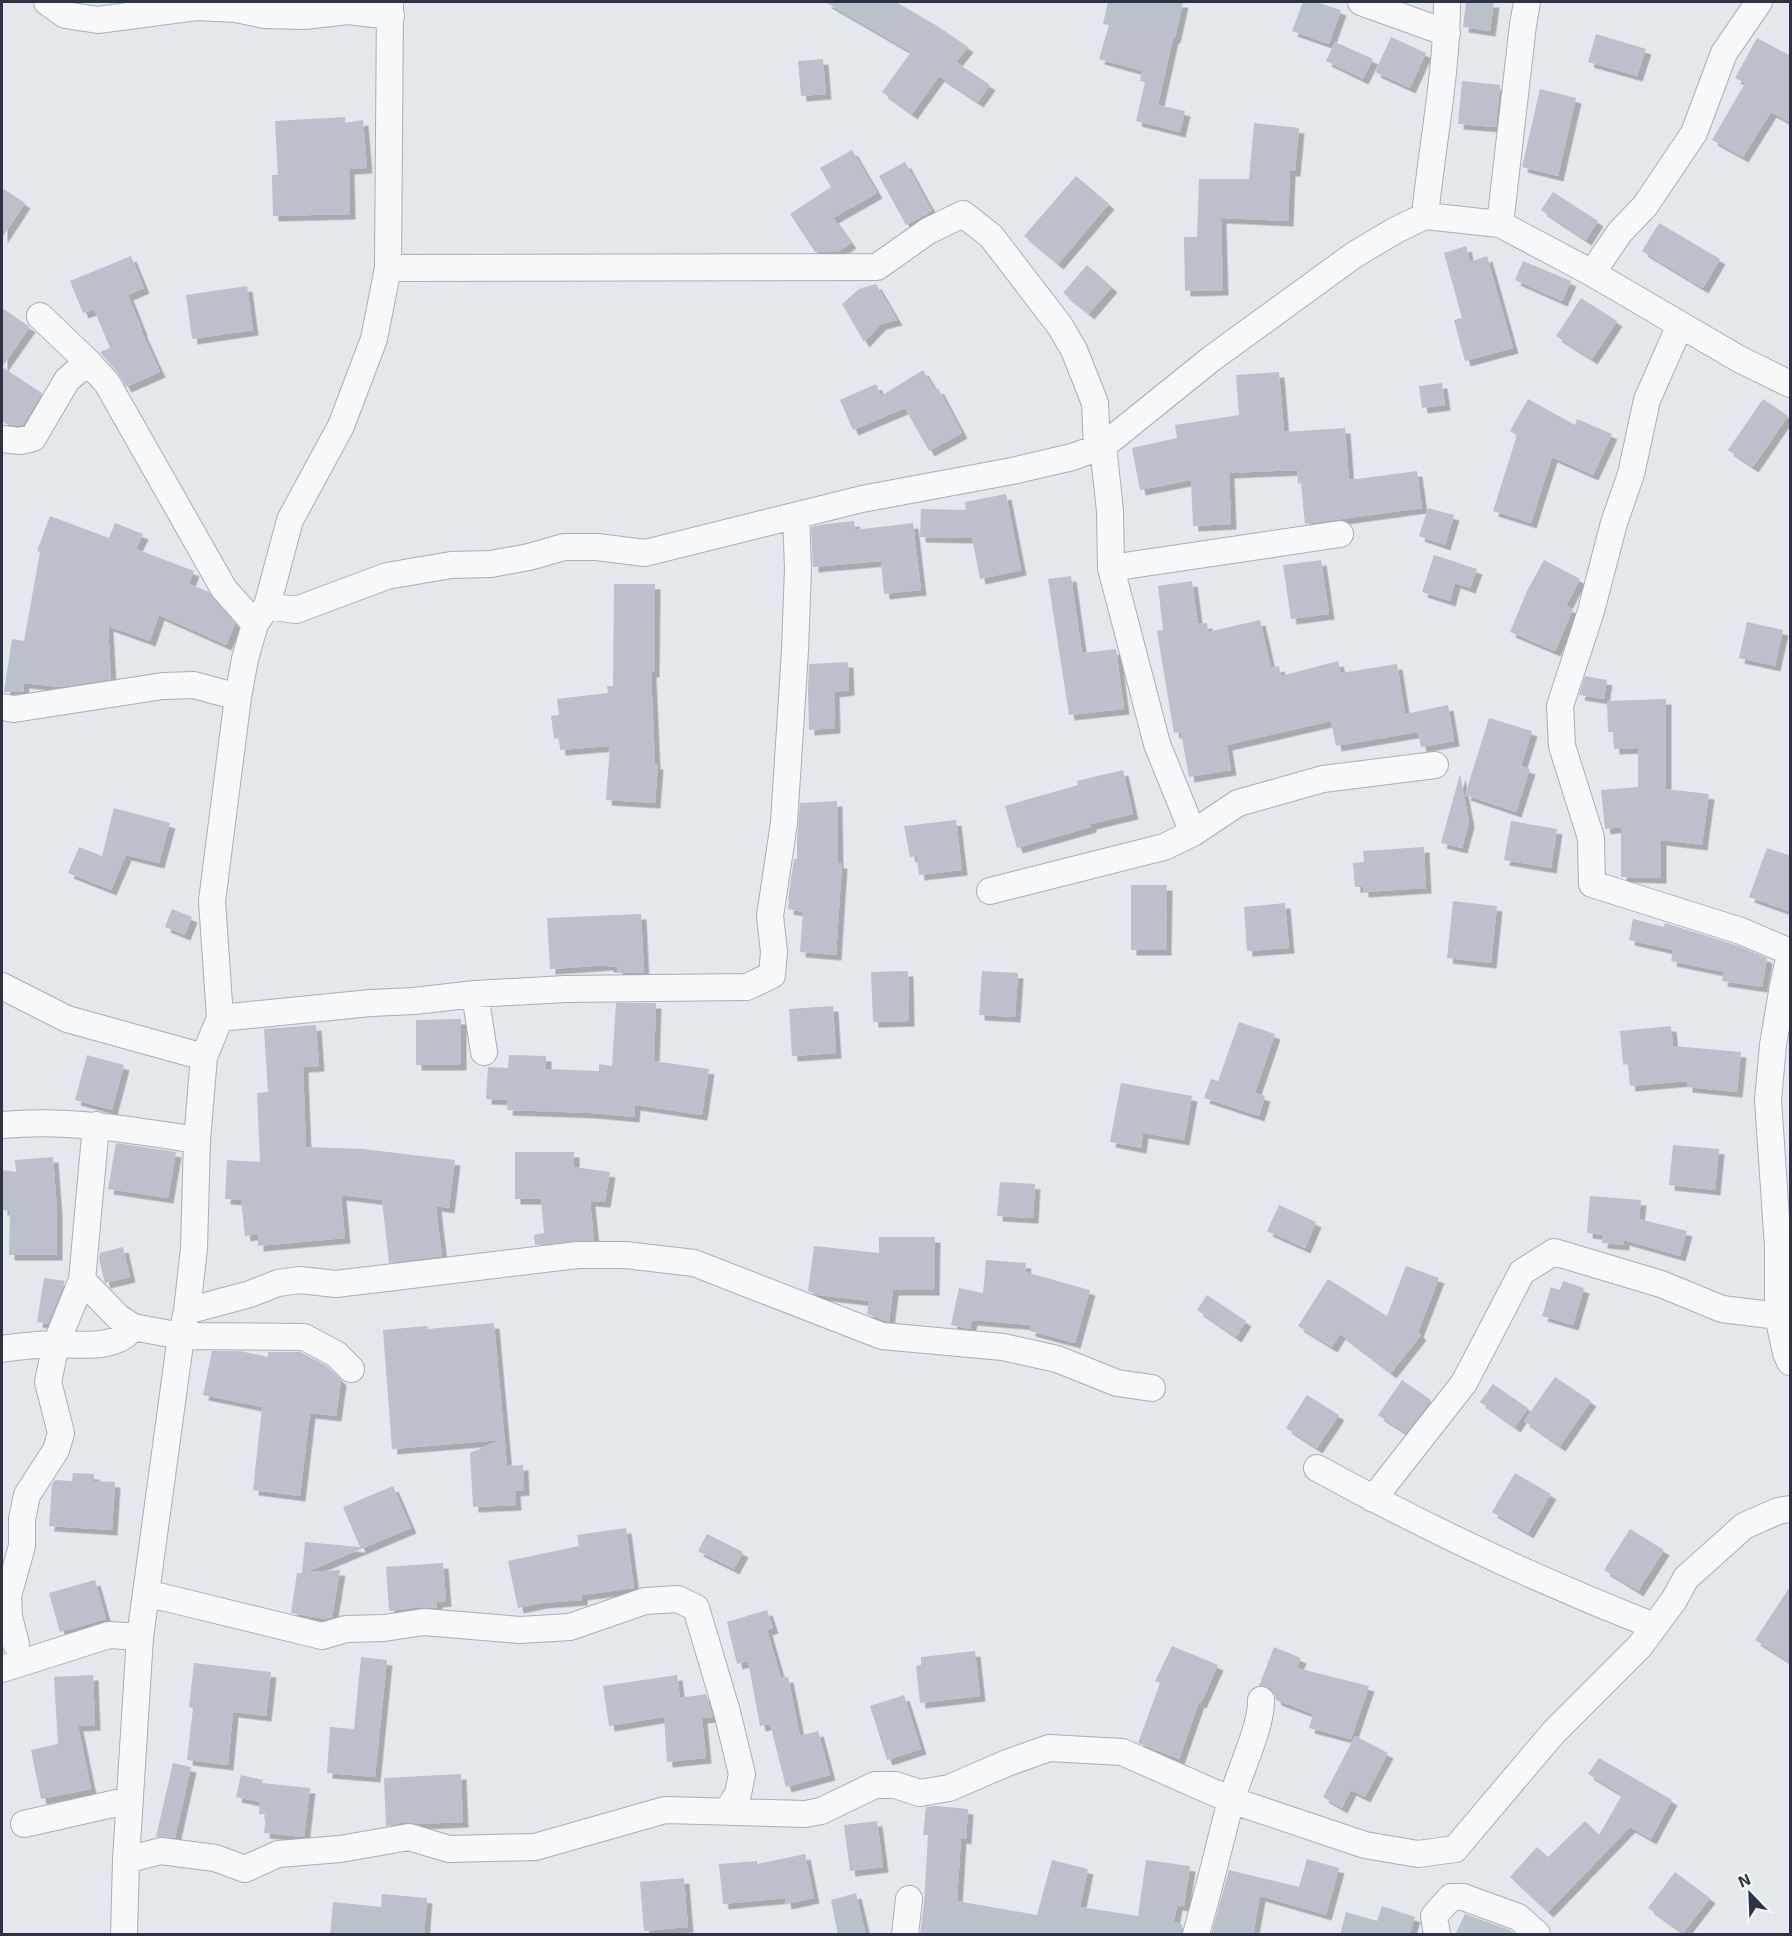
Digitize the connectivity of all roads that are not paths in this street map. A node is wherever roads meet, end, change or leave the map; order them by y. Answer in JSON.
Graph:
{"nodes":[{"id":1,"x":47,"y":2,"type":"edge"},
{"id":2,"x":1361,"y":2,"type":"edge"},
{"id":3,"x":1447,"y":2,"type":"edge"},
{"id":4,"x":1527,"y":2,"type":"edge"},
{"id":5,"x":1759,"y":2,"type":"edge"},
{"id":6,"x":391,"y":9,"type":"edge"},
{"id":7,"x":1447,"y":33,"type":"junction"},
{"id":8,"x":1425,"y":216,"type":"junction"},
{"id":9,"x":1500,"y":224,"type":"junction"},
{"id":10,"x":388,"y":268,"type":"junction"},
{"id":11,"x":1592,"y":273,"type":"junction"},
{"id":12,"x":40,"y":316,"type":"dead end"},
{"id":13,"x":1680,"y":325,"type":"junction"},
{"id":14,"x":88,"y":362,"type":"junction"},
{"id":15,"x":1791,"y":384,"type":"edge"},
{"id":16,"x":2,"y":439,"type":"edge"},
{"id":17,"x":1100,"y":447,"type":"junction"},
{"id":18,"x":796,"y":516,"type":"junction"},
{"id":19,"x":1340,"y":534,"type":"dead end"},
{"id":20,"x":1111,"y":568,"type":"junction"},
{"id":21,"x":261,"y":615,"type":"junction"},
{"id":22,"x":238,"y":697,"type":"junction"},
{"id":23,"x":2,"y":707,"type":"edge"},
{"id":24,"x":1435,"y":765,"type":"dead end"},
{"id":25,"x":1193,"y":833,"type":"junction"},
{"id":26,"x":990,"y":891,"type":"dead end"},
{"id":27,"x":1791,"y":953,"type":"edge"},
{"id":28,"x":2,"y":986,"type":"edge"},
{"id":29,"x":475,"y":994,"type":"junction"},
{"id":30,"x":220,"y":1017,"type":"junction"},
{"id":31,"x":484,"y":1052,"type":"dead end"},
{"id":32,"x":204,"y":1057,"type":"junction"},
{"id":33,"x":2,"y":1125,"type":"edge"},
{"id":34,"x":96,"y":1125,"type":"junction"},
{"id":35,"x":197,"y":1140,"type":"junction"},
{"id":36,"x":82,"y":1280,"type":"junction"},
{"id":37,"x":187,"y":1311,"type":"junction"},
{"id":38,"x":1778,"y":1316,"type":"junction"},
{"id":39,"x":133,"y":1327,"type":"junction"},
{"id":40,"x":181,"y":1336,"type":"junction"},
{"id":41,"x":56,"y":1344,"type":"junction"},
{"id":42,"x":2,"y":1349,"type":"edge"},
{"id":43,"x":1791,"y":1362,"type":"edge"},
{"id":44,"x":351,"y":1369,"type":"dead end"},
{"id":45,"x":1152,"y":1388,"type":"dead end"},
{"id":46,"x":1317,"y":1468,"type":"dead end"},
{"id":47,"x":1373,"y":1499,"type":"junction"},
{"id":48,"x":1791,"y":1509,"type":"edge"},
{"id":49,"x":146,"y":1593,"type":"junction"},
{"id":50,"x":1654,"y":1626,"type":"junction"},
{"id":51,"x":140,"y":1637,"type":"junction"},
{"id":52,"x":16,"y":1644,"type":"dead end"},
{"id":53,"x":2,"y":1669,"type":"edge"},
{"id":54,"x":1261,"y":1700,"type":"dead end"},
{"id":55,"x":130,"y":1800,"type":"junction"},
{"id":56,"x":1232,"y":1800,"type":"junction"},
{"id":57,"x":727,"y":1811,"type":"junction"},
{"id":58,"x":24,"y":1824,"type":"dead end"},
{"id":59,"x":126,"y":1860,"type":"junction"},
{"id":60,"x":909,"y":1899,"type":"dead end"},
{"id":61,"x":124,"y":1935,"type":"edge"},
{"id":62,"x":905,"y":1935,"type":"edge"},
{"id":63,"x":1196,"y":1935,"type":"edge"},
{"id":64,"x":1437,"y":1935,"type":"edge"},
{"id":65,"x":1537,"y":1935,"type":"edge"}],
"edges":[{"from":1,"to":6,"type":"street"},
{"from":2,"to":7,"type":"street"},
{"from":3,"to":7,"type":"street"},
{"from":4,"to":9,"type":"street"},
{"from":5,"to":11,"type":"street"},
{"from":6,"to":10,"type":"street"},
{"from":7,"to":8,"type":"street"},
{"from":8,"to":9,"type":"street"},
{"from":8,"to":17,"type":"street"},
{"from":9,"to":11,"type":"street"},
{"from":10,"to":17,"type":"street"},
{"from":10,"to":21,"type":"street"},
{"from":11,"to":13,"type":"street"},
{"from":12,"to":14,"type":"street"},
{"from":13,"to":15,"type":"street"},
{"from":13,"to":27,"type":"street"},
{"from":14,"to":16,"type":"street"},
{"from":14,"to":21,"type":"street"},
{"from":17,"to":18,"type":"street"},
{"from":17,"to":20,"type":"street"},
{"from":18,"to":21,"type":"street"},
{"from":18,"to":29,"type":"street"},
{"from":19,"to":20,"type":"street"},
{"from":20,"to":25,"type":"street"},
{"from":21,"to":22,"type":"street"},
{"from":22,"to":23,"type":"street"},
{"from":22,"to":30,"type":"street"},
{"from":24,"to":25,"type":"street"},
{"from":25,"to":26,"type":"street"},
{"from":27,"to":38,"type":"street"},
{"from":28,"to":32,"type":"street"},
{"from":29,"to":30,"type":"street"},
{"from":29,"to":31,"type":"street"},
{"from":30,"to":32,"type":"street"},
{"from":32,"to":35,"type":"street"},
{"from":33,"to":34,"type":"street"},
{"from":34,"to":35,"type":"street"},
{"from":34,"to":36,"type":"street"},
{"from":35,"to":37,"type":"street"},
{"from":36,"to":39,"type":"street"},
{"from":36,"to":41,"type":"street"},
{"from":37,"to":40,"type":"street"},
{"from":37,"to":45,"type":"street"},
{"from":38,"to":43,"type":"street"},
{"from":38,"to":47,"type":"street"},
{"from":39,"to":40,"type":"street"},
{"from":39,"to":41,"type":"street"},
{"from":40,"to":44,"type":"street"},
{"from":40,"to":49,"type":"street"},
{"from":41,"to":42,"type":"street"},
{"from":41,"to":52,"type":"street"},
{"from":46,"to":47,"type":"street"},
{"from":47,"to":50,"type":"street"},
{"from":48,"to":50,"type":"street"},
{"from":49,"to":51,"type":"street"},
{"from":49,"to":57,"type":"street"},
{"from":50,"to":56,"type":"street"},
{"from":51,"to":53,"type":"street"},
{"from":51,"to":55,"type":"street"},
{"from":54,"to":56,"type":"street"},
{"from":55,"to":58,"type":"street"},
{"from":55,"to":59,"type":"street"},
{"from":56,"to":57,"type":"street"},
{"from":56,"to":63,"type":"street"},
{"from":57,"to":59,"type":"street"},
{"from":59,"to":61,"type":"street"},
{"from":60,"to":62,"type":"street"},
{"from":64,"to":65,"type":"street"}]}
